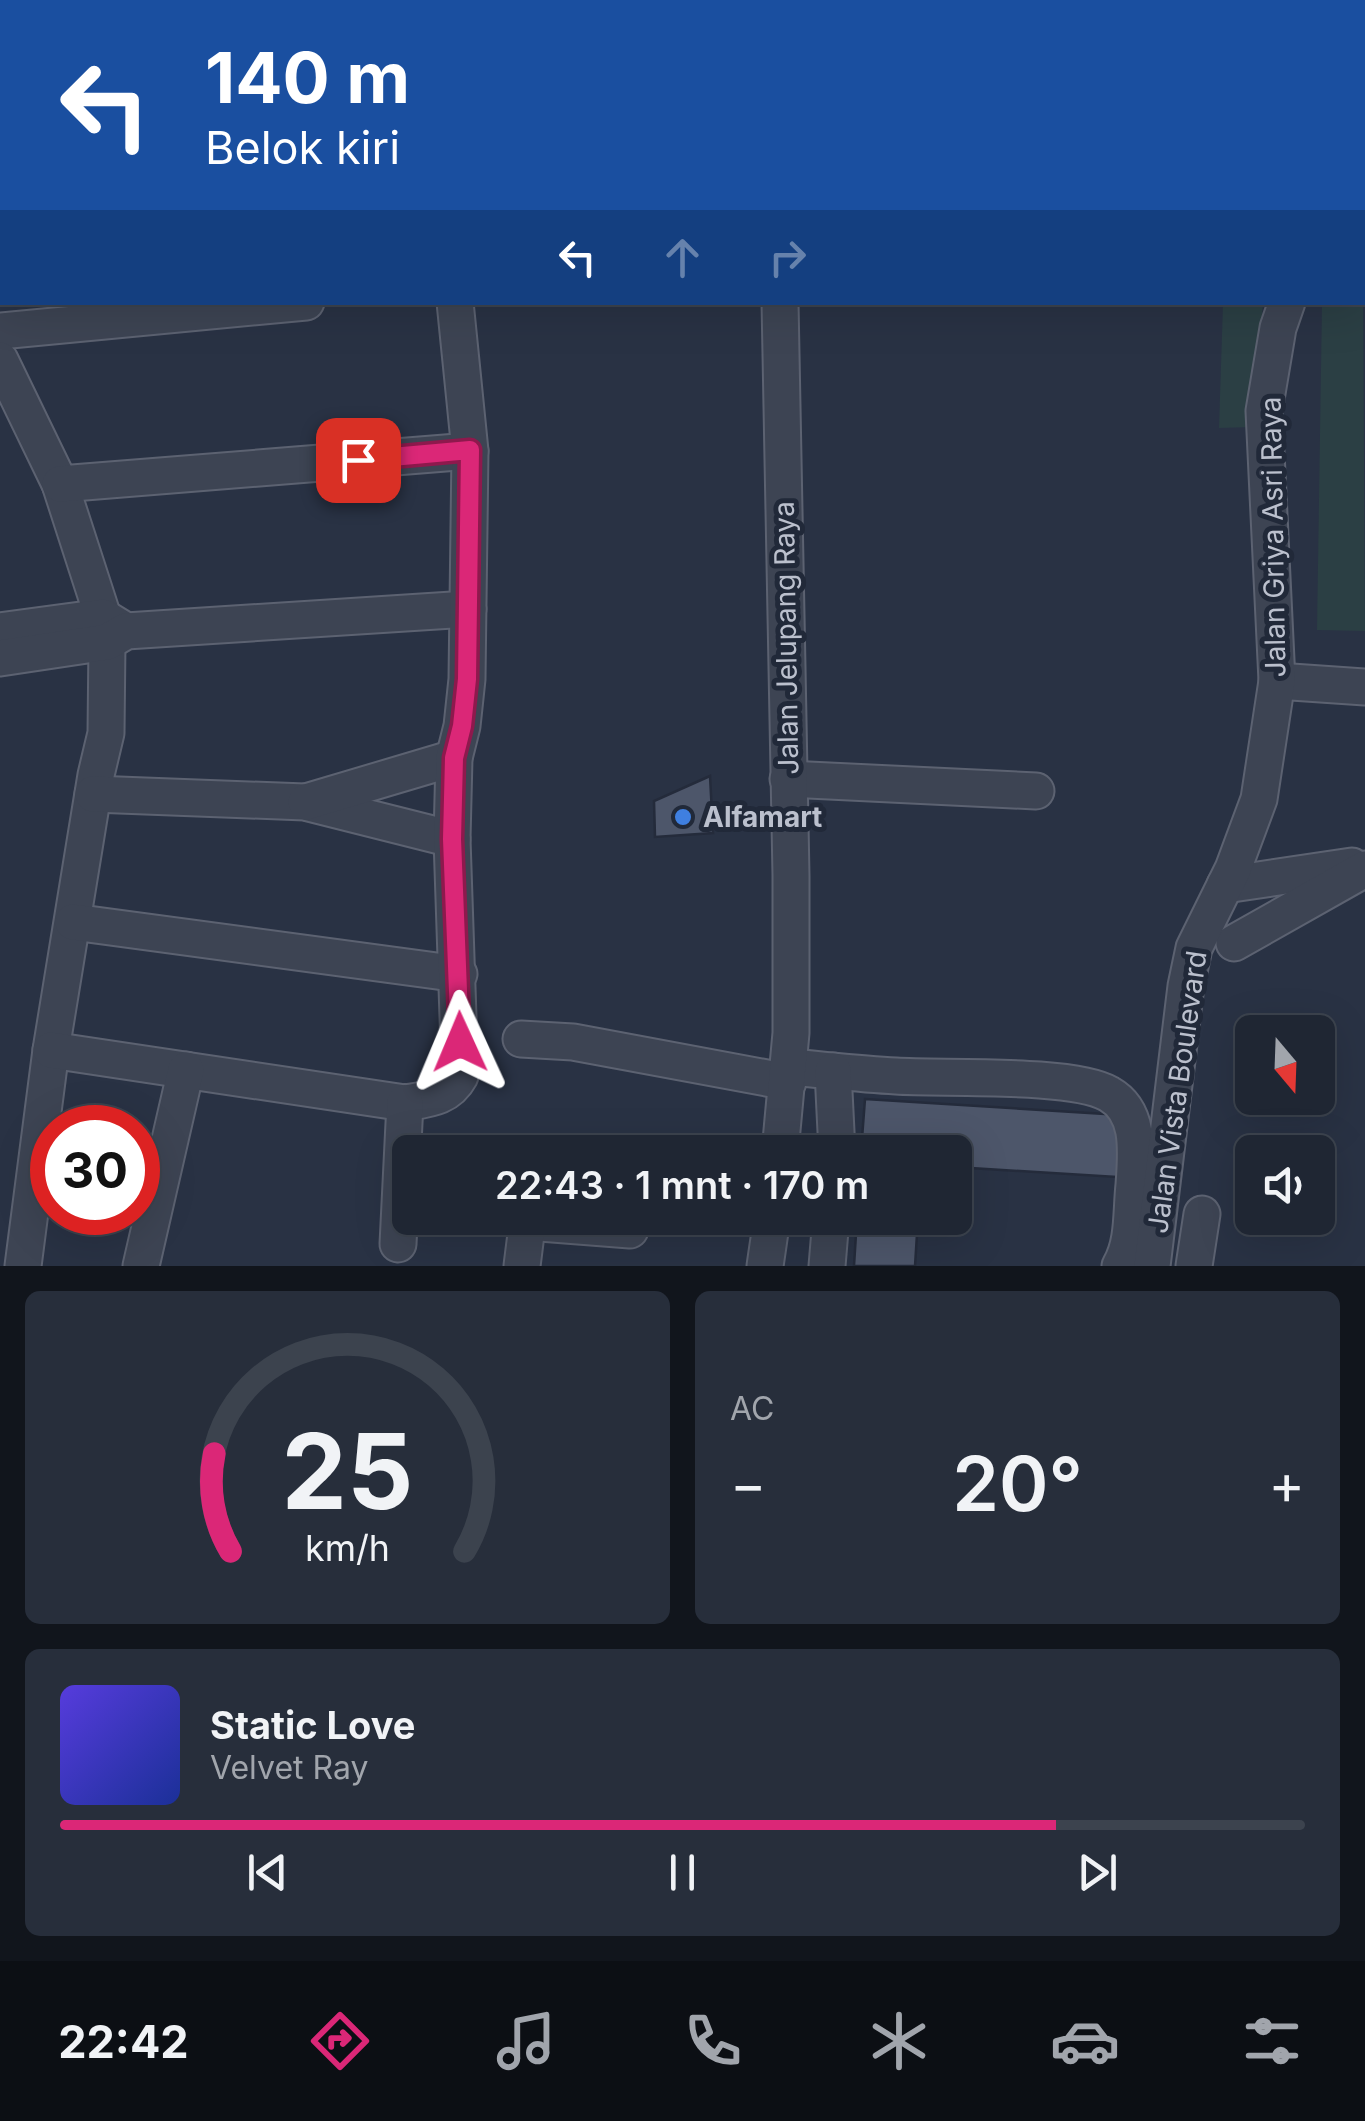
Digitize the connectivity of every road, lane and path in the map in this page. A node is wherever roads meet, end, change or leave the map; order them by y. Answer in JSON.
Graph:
{"nodes":[{"id":1,"x":274,"y":305,"type":"edge"},
{"id":2,"x":454,"y":305,"type":"edge"},
{"id":3,"x":780,"y":305,"type":"edge"},
{"id":4,"x":1286,"y":305,"type":"edge"},
{"id":5,"x":0,"y":331,"type":"edge"},
{"id":6,"x":0,"y":360,"type":"edge"},
{"id":7,"x":470,"y":450,"type":"junction"},
{"id":8,"x":60,"y":484,"type":"junction"},
{"id":9,"x":468,"y":608,"type":"junction"},
{"id":10,"x":112,"y":630,"type":"junction"},
{"id":11,"x":0,"y":631,"type":"edge"},
{"id":12,"x":0,"y":658,"type":"edge"},
{"id":13,"x":1278,"y":681,"type":"junction"},
{"id":14,"x":1365,"y":687,"type":"edge"},
{"id":15,"x":454,"y":758,"type":"junction"},
{"id":16,"x":788,"y":779,"type":"junction"},
{"id":17,"x":1036,"y":791,"type":"dead end"},
{"id":18,"x":92,"y":794,"type":"junction"},
{"id":19,"x":305,"y":802,"type":"junction"},
{"id":20,"x":452,"y":839,"type":"junction"},
{"id":21,"x":1365,"y":866,"type":"edge"},
{"id":22,"x":1224,"y":885,"type":"junction"},
{"id":23,"x":73,"y":922,"type":"junction"},
{"id":24,"x":1234,"y":944,"type":"dead end"},
{"id":25,"x":459,"y":974,"type":"junction"},
{"id":26,"x":521,"y":1040,"type":"dead end"},
{"id":27,"x":51,"y":1050,"type":"junction"},
{"id":28,"x":186,"y":1070,"type":"junction"},
{"id":29,"x":833,"y":1071,"type":"junction"},
{"id":30,"x":789,"y":1075,"type":"junction"},
{"id":31,"x":405,"y":1103,"type":"junction"},
{"id":32,"x":782,"y":1135,"type":"edge"},
{"id":33,"x":835,"y":1135,"type":"edge"},
{"id":34,"x":1202,"y":1214,"type":"dead end"},
{"id":35,"x":525,"y":1235,"type":"edge"},
{"id":36,"x":770,"y":1235,"type":"edge"},
{"id":37,"x":830,"y":1235,"type":"edge"},
{"id":38,"x":398,"y":1244,"type":"dead end"},
{"id":39,"x":23,"y":1266,"type":"edge"},
{"id":40,"x":141,"y":1266,"type":"edge"},
{"id":41,"x":522,"y":1266,"type":"edge"},
{"id":42,"x":765,"y":1266,"type":"edge"},
{"id":43,"x":827,"y":1266,"type":"edge"},
{"id":44,"x":1120,"y":1266,"type":"edge"},
{"id":45,"x":1152,"y":1266,"type":"edge"},
{"id":46,"x":1194,"y":1266,"type":"edge"}],
"edges":[{"from":1,"to":5,"type":"street"},
{"from":2,"to":7,"type":"street"},
{"from":3,"to":16,"type":"street","name":"Jalan Jelupang Raya"},
{"from":4,"to":13,"type":"street","name":"Jalan Griya Asri Raya"},
{"from":6,"to":8,"type":"street"},
{"from":7,"to":8,"type":"street"},
{"from":7,"to":9,"type":"street"},
{"from":8,"to":10,"type":"street"},
{"from":9,"to":10,"type":"street"},
{"from":9,"to":15,"type":"street"},
{"from":10,"to":11,"type":"street"},
{"from":10,"to":12,"type":"street"},
{"from":10,"to":18,"type":"street"},
{"from":13,"to":14,"type":"street"},
{"from":13,"to":22,"type":"street","name":"Jalan Griya Asri Raya"},
{"from":15,"to":19,"type":"street"},
{"from":15,"to":20,"type":"street"},
{"from":16,"to":17,"type":"street"},
{"from":16,"to":30,"type":"street","name":"Jalan Jelupang Raya"},
{"from":18,"to":19,"type":"street"},
{"from":18,"to":23,"type":"street"},
{"from":19,"to":20,"type":"street"},
{"from":20,"to":25,"type":"street"},
{"from":21,"to":22,"type":"street"},
{"from":21,"to":24,"type":"street"},
{"from":22,"to":45,"type":"street","name":"Jalan Vista Boulevard"},
{"from":23,"to":25,"type":"street"},
{"from":23,"to":27,"type":"street"},
{"from":25,"to":31,"type":"street"},
{"from":26,"to":30,"type":"street"},
{"from":27,"to":28,"type":"street"},
{"from":27,"to":39,"type":"street"},
{"from":28,"to":31,"type":"street"},
{"from":28,"to":40,"type":"street"},
{"from":29,"to":30,"type":"street"},
{"from":29,"to":33,"type":"street"},
{"from":29,"to":44,"type":"street"},
{"from":30,"to":32,"type":"street","name":"Jalan Jelupang Raya"},
{"from":31,"to":38,"type":"street"},
{"from":34,"to":46,"type":"street"},
{"from":35,"to":41,"type":"street"},
{"from":36,"to":42,"type":"street"},
{"from":37,"to":43,"type":"street"}]}
